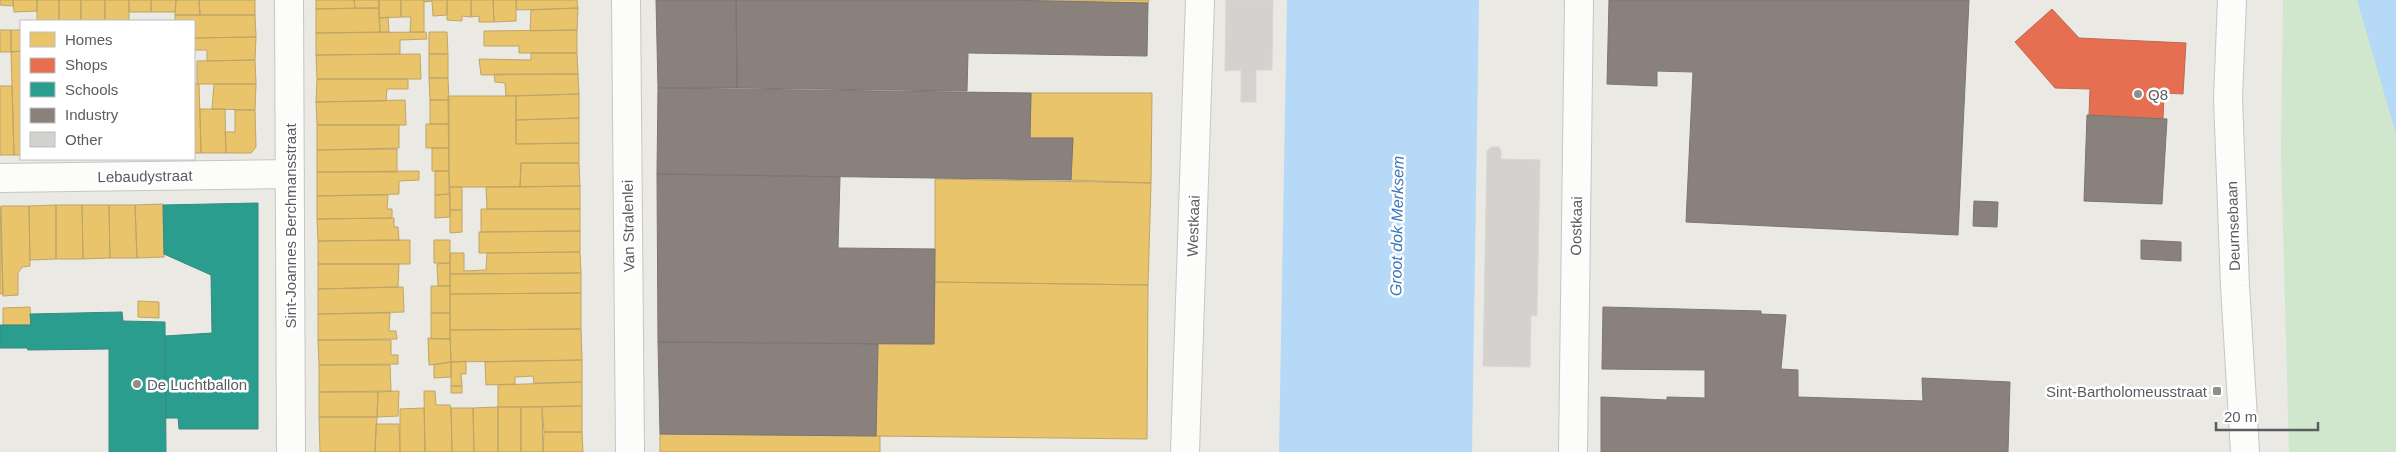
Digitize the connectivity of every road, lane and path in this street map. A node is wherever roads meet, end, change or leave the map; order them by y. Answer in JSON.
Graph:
{"nodes":[{"id":1,"x":289,"y":0,"type":"edge"},
{"id":2,"x":626,"y":0,"type":"edge"},
{"id":3,"x":1200,"y":0,"type":"edge"},
{"id":4,"x":1579,"y":0,"type":"edge"},
{"id":5,"x":2232,"y":0,"type":"edge"},
{"id":6,"x":290,"y":174,"type":"junction"},
{"id":7,"x":0,"y":178,"type":"edge"},
{"id":8,"x":291,"y":452,"type":"edge"},
{"id":9,"x":630,"y":452,"type":"edge"},
{"id":10,"x":1185,"y":452,"type":"edge"},
{"id":11,"x":1573,"y":452,"type":"edge"},
{"id":12,"x":2245,"y":452,"type":"edge"}],
"edges":[{"from":1,"to":6,"type":"street","name":"Sint-Joannes Berchmansstraat"},
{"from":2,"to":9,"type":"street","name":"Van Stralenlei"},
{"from":3,"to":10,"type":"street","name":"Westkaai"},
{"from":4,"to":11,"type":"street","name":"Oostkaai"},
{"from":5,"to":12,"type":"street","name":"Deurnsebaan"},
{"from":6,"to":7,"type":"street","name":"Lebaudystraat"},
{"from":6,"to":8,"type":"street","name":"Sint-Joannes Berchmansstraat"}]}
